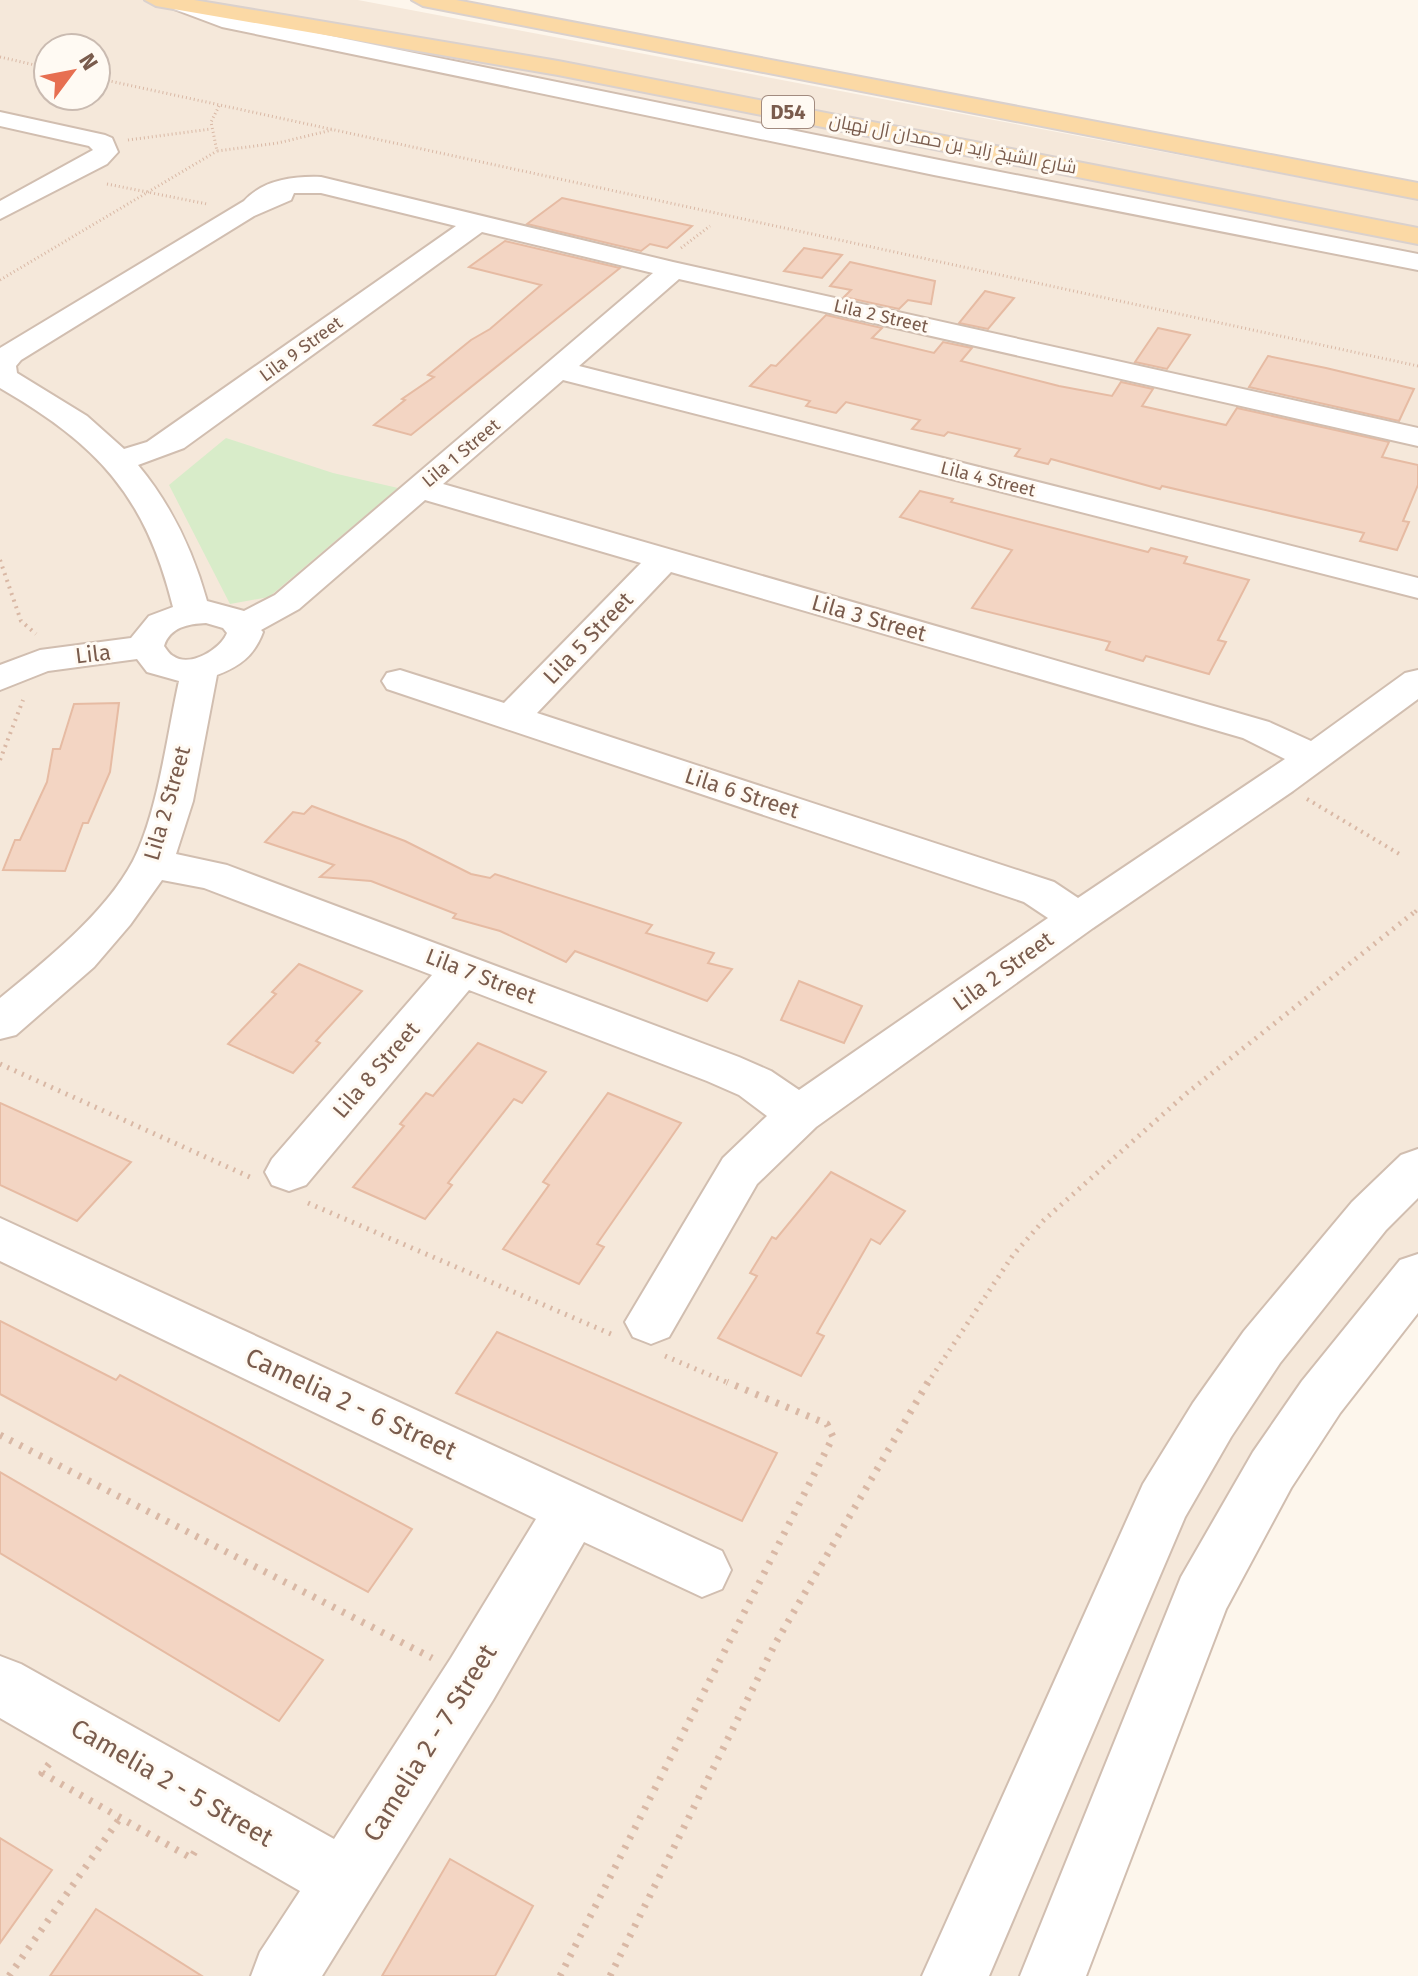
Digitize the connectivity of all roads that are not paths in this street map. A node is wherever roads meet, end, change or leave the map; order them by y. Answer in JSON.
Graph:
{"nodes":[{"id":1,"x":156,"y":0,"type":"edge"},
{"id":2,"x":423,"y":0,"type":"edge"},
{"id":3,"x":182,"y":4,"type":"junction"},
{"id":4,"x":0,"y":119,"type":"edge"},
{"id":5,"x":62,"y":133,"type":"junction"},
{"id":6,"x":73,"y":171,"type":"junction"},
{"id":7,"x":1418,"y":191,"type":"edge"},
{"id":8,"x":0,"y":211,"type":"edge"},
{"id":9,"x":477,"y":223,"type":"junction"},
{"id":10,"x":1418,"y":236,"type":"edge"},
{"id":11,"x":1418,"y":262,"type":"edge"},
{"id":12,"x":673,"y":270,"type":"junction"},
{"id":13,"x":559,"y":370,"type":"junction"},
{"id":14,"x":1418,"y":437,"type":"edge"},
{"id":15,"x":118,"y":461,"type":"junction"},
{"id":16,"x":420,"y":488,"type":"junction"},
{"id":17,"x":664,"y":559,"type":"junction"},
{"id":18,"x":1418,"y":588,"type":"edge"},
{"id":19,"x":192,"y":613,"type":"junction"},
{"id":20,"x":242,"y":625,"type":"junction"},
{"id":21,"x":146,"y":647,"type":"junction"},
{"id":22,"x":0,"y":652,"type":"edge"},
{"id":23,"x":27,"y":667,"type":"edge"},
{"id":24,"x":200,"y":668,"type":"junction"},
{"id":25,"x":400,"y":681,"type":"dead end"},
{"id":26,"x":1418,"y":681,"type":"edge"},
{"id":27,"x":512,"y":717,"type":"junction"},
{"id":28,"x":1314,"y":757,"type":"junction"},
{"id":29,"x":152,"y":864,"type":"junction"},
{"id":30,"x":1078,"y":918,"type":"junction"},
{"id":31,"x":462,"y":969,"type":"junction"},
{"id":32,"x":0,"y":1023,"type":"edge"},
{"id":33,"x":799,"y":1114,"type":"junction"},
{"id":34,"x":1418,"y":1168,"type":"edge"},
{"id":35,"x":286,"y":1185,"type":"road end"},
{"id":36,"x":0,"y":1238,"type":"edge"},
{"id":37,"x":1418,"y":1275,"type":"edge"},
{"id":38,"x":640,"y":1336,"type":"road end"},
{"id":39,"x":573,"y":1508,"type":"junction"},
{"id":40,"x":702,"y":1570,"type":"dead end"},
{"id":41,"x":0,"y":1685,"type":"edge"},
{"id":42,"x":343,"y":1880,"type":"junction"},
{"id":43,"x":284,"y":1976,"type":"edge"},
{"id":44,"x":955,"y":1976,"type":"edge"},
{"id":45,"x":1053,"y":1976,"type":"edge"}],
"edges":[{"from":1,"to":3,"type":"main road","name":"شارع الشيخ زايد بن حمدان آل نهيان","number":"D54"},
{"from":2,"to":7,"type":"main road","name":"شارع الشيخ زايد بن حمدان آل نهيان","number":"D54"},
{"from":3,"to":10,"type":"main road","name":"شارع الشيخ زايد بن حمدان آل نهيان","number":"D54"},
{"from":3,"to":11,"type":"street"},
{"from":4,"to":5,"type":"street"},
{"from":5,"to":6,"type":"street"},
{"from":5,"to":6,"type":"street"},
{"from":6,"to":8,"type":"street"},
{"from":9,"to":12,"type":"street","name":"Lila 2 Street"},
{"from":9,"to":15,"type":"street","name":"Lila 9 Street"},
{"from":9,"to":15,"type":"street","name":"Lila 2 Street"},
{"from":12,"to":13,"type":"street","name":"Lila 1 Street"},
{"from":12,"to":14,"type":"street","name":"Lila 2 Street"},
{"from":13,"to":16,"type":"street","name":"Lila 1 Street"},
{"from":13,"to":18,"type":"street","name":"Lila 4 Street"},
{"from":15,"to":19,"type":"street","name":"Lila 2 Street"},
{"from":16,"to":17,"type":"street","name":"Lila 3 Street"},
{"from":16,"to":20,"type":"street","name":"Lila 1 Street"},
{"from":17,"to":27,"type":"street","name":"Lila 5 Street"},
{"from":17,"to":28,"type":"street","name":"Lila 3 Street"},
{"from":19,"to":20,"type":"street"},
{"from":19,"to":21,"type":"street"},
{"from":20,"to":24,"type":"street"},
{"from":21,"to":23,"type":"street","name":"Lila"},
{"from":21,"to":24,"type":"street"},
{"from":22,"to":23,"type":"street","name":"Lila"},
{"from":24,"to":29,"type":"street","name":"Lila 2 Street"},
{"from":25,"to":27,"type":"street","name":"Lila 6 Street"},
{"from":26,"to":28,"type":"street","name":"Lila 2 Street"},
{"from":27,"to":30,"type":"street","name":"Lila 6 Street"},
{"from":28,"to":30,"type":"street","name":"Lila 2 Street"},
{"from":29,"to":31,"type":"street","name":"Lila 7 Street"},
{"from":29,"to":32,"type":"street","name":"Lila 2 Street"},
{"from":30,"to":33,"type":"street","name":"Lila 2 Street"},
{"from":31,"to":33,"type":"street","name":"Lila 7 Street"},
{"from":31,"to":35,"type":"street","name":"Lila 8 Street"},
{"from":33,"to":38,"type":"street","name":"Lila 2 Street"},
{"from":34,"to":44,"type":"street"},
{"from":36,"to":39,"type":"street","name":"Camelia 2 - 6 Street"},
{"from":37,"to":45,"type":"street"},
{"from":39,"to":40,"type":"street","name":"Camelia 2 - 6 Street"},
{"from":39,"to":42,"type":"street","name":"Camelia 2 - 7 Street"},
{"from":41,"to":42,"type":"street","name":"Camelia 2 - 5 Street"},
{"from":42,"to":43,"type":"street","name":"Camelia 2 - 7 Street"}]}
